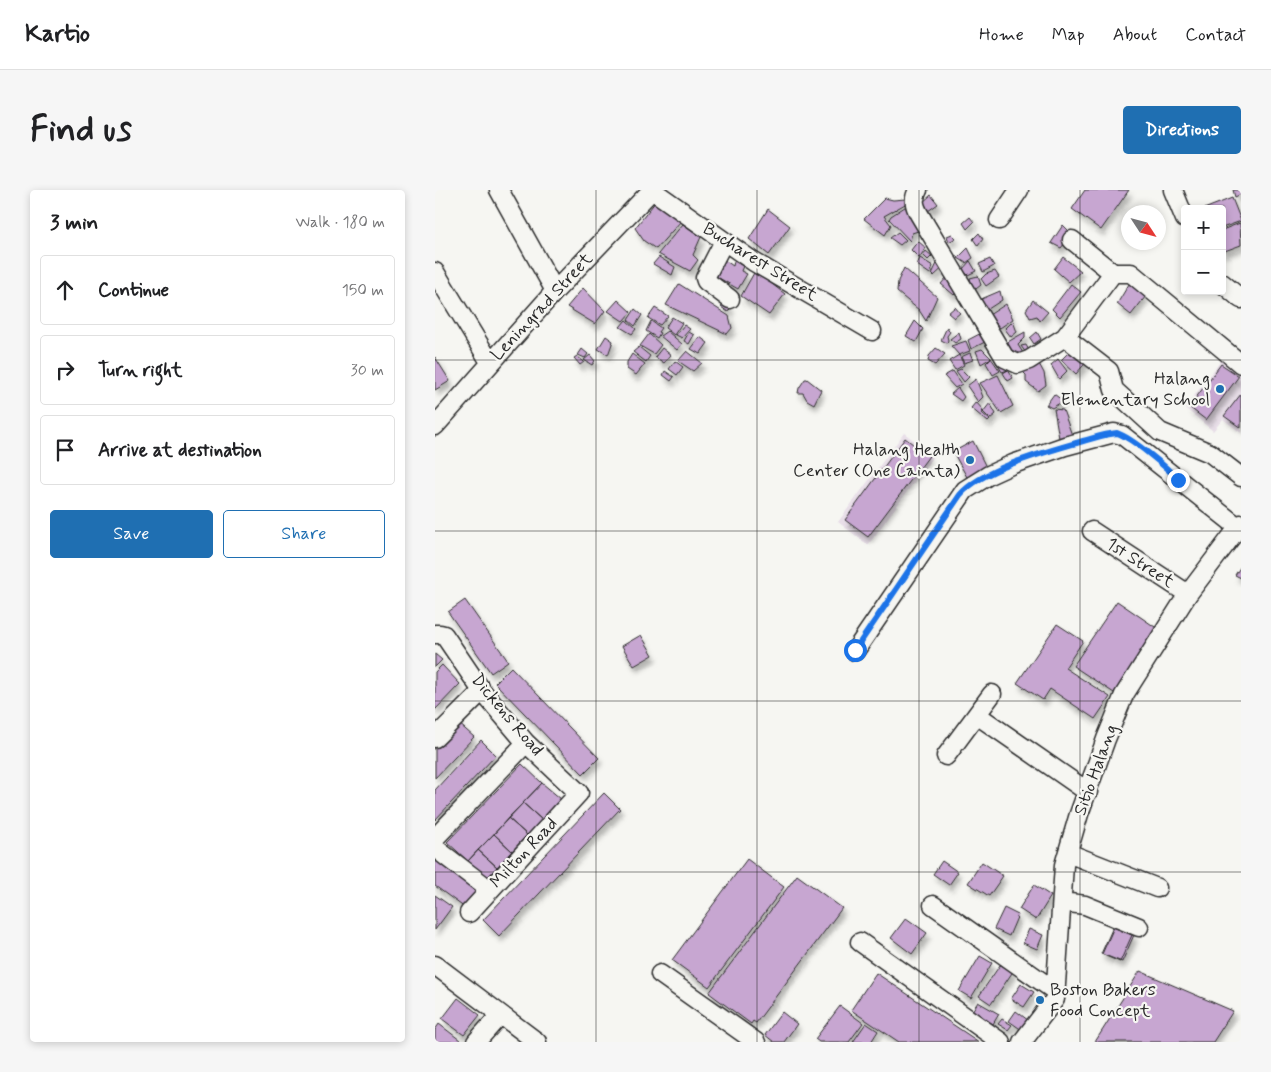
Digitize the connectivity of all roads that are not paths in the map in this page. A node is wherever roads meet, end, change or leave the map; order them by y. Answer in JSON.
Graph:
{"nodes":[{"id":1,"x":499,"y":190,"type":"edge"},
{"id":2,"x":652,"y":190,"type":"edge"},
{"id":3,"x":918,"y":190,"type":"edge"},
{"id":4,"x":1019,"y":190,"type":"edge"},
{"id":5,"x":1173,"y":190,"type":"edge"},
{"id":6,"x":1181,"y":209,"type":"edge"},
{"id":7,"x":999,"y":220,"type":"dead end"},
{"id":8,"x":1072,"y":240,"type":"dead end"},
{"id":9,"x":724,"y":242,"type":"junction"},
{"id":10,"x":435,"y":272,"type":"edge"},
{"id":11,"x":1113,"y":272,"type":"junction"},
{"id":12,"x":1226,"y":286,"type":"edge"},
{"id":13,"x":555,"y":291,"type":"junction"},
{"id":14,"x":730,"y":299,"type":"dead end"},
{"id":15,"x":1241,"y":299,"type":"edge"},
{"id":16,"x":871,"y":331,"type":"dead end"},
{"id":17,"x":1065,"y":337,"type":"junction"},
{"id":18,"x":490,"y":362,"type":"junction"},
{"id":19,"x":1241,"y":364,"type":"edge"},
{"id":20,"x":435,"y":426,"type":"edge"},
{"id":21,"x":1241,"y":477,"type":"edge"},
{"id":22,"x":1240,"y":525,"type":"edge"},
{"id":23,"x":1092,"y":531,"type":"dead end"},
{"id":24,"x":1187,"y":594,"type":"junction"},
{"id":25,"x":437,"y":634,"type":"edge"},
{"id":26,"x":855,"y":650,"type":"dead end"},
{"id":27,"x":482,"y":691,"type":"junction"},
{"id":28,"x":992,"y":694,"type":"dead end"},
{"id":29,"x":977,"y":715,"type":"junction"},
{"id":30,"x":435,"y":738,"type":"edge"},
{"id":31,"x":526,"y":743,"type":"junction"},
{"id":32,"x":947,"y":756,"type":"dead end"},
{"id":33,"x":1088,"y":792,"type":"junction"},
{"id":34,"x":579,"y":793,"type":"joint"},
{"id":35,"x":435,"y":838,"type":"edge"},
{"id":36,"x":435,"y":848,"type":"edge"},
{"id":37,"x":1068,"y":853,"type":"junction"},
{"id":38,"x":1157,"y":888,"type":"dead end"},
{"id":39,"x":490,"y":890,"type":"junction"},
{"id":40,"x":1062,"y":902,"type":"junction"},
{"id":41,"x":933,"y":905,"type":"dead end"},
{"id":42,"x":469,"y":913,"type":"dead end"},
{"id":43,"x":1139,"y":926,"type":"dead end"},
{"id":44,"x":860,"y":942,"type":"dead end"},
{"id":45,"x":435,"y":965,"type":"edge"},
{"id":46,"x":660,"y":974,"type":"dead end"},
{"id":47,"x":1055,"y":991,"type":"junction"},
{"id":48,"x":500,"y":1014,"type":"junction"},
{"id":49,"x":476,"y":1042,"type":"edge"},
{"id":50,"x":537,"y":1042,"type":"edge"},
{"id":51,"x":756,"y":1042,"type":"edge"},
{"id":52,"x":1001,"y":1042,"type":"edge"},
{"id":53,"x":1022,"y":1042,"type":"edge"}],
"edges":[{"from":1,"to":13,"type":"street"},
{"from":2,"to":9,"type":"street","name":"Bucharest Street"},
{"from":2,"to":13,"type":"street","name":"Leningrad Street"},
{"from":3,"to":17,"type":"street"},
{"from":4,"to":7,"type":"street"},
{"from":5,"to":6,"type":"street"},
{"from":8,"to":11,"type":"street"},
{"from":9,"to":14,"type":"street"},
{"from":9,"to":16,"type":"street","name":"Bucharest Street"},
{"from":10,"to":18,"type":"street"},
{"from":11,"to":17,"type":"street"},
{"from":11,"to":19,"type":"street"},
{"from":12,"to":15,"type":"street"},
{"from":13,"to":18,"type":"street","name":"Leningrad Street"},
{"from":17,"to":21,"type":"street"},
{"from":18,"to":20,"type":"street","name":"Leningrad Street"},
{"from":22,"to":24,"type":"street","name":"Sitio Halang"},
{"from":22,"to":26,"type":"street"},
{"from":23,"to":24,"type":"street","name":"1st Street"},
{"from":24,"to":33,"type":"street","name":"Sitio Halang"},
{"from":25,"to":27,"type":"street","name":"Dickens Road"},
{"from":27,"to":30,"type":"street"},
{"from":27,"to":31,"type":"street","name":"Dickens Road"},
{"from":28,"to":29,"type":"street"},
{"from":29,"to":32,"type":"street"},
{"from":29,"to":33,"type":"street"},
{"from":31,"to":34,"type":"street","name":"Dickens Road"},
{"from":31,"to":35,"type":"street"},
{"from":33,"to":37,"type":"street","name":"Sitio Halang"},
{"from":34,"to":39,"type":"street","name":"Milton Road"},
{"from":36,"to":39,"type":"street"},
{"from":37,"to":38,"type":"street"},
{"from":37,"to":40,"type":"street","name":"Sitio Halang"},
{"from":39,"to":42,"type":"street","name":"Milton Road"},
{"from":40,"to":43,"type":"street"},
{"from":40,"to":47,"type":"street","name":"Sitio Halang"},
{"from":41,"to":47,"type":"street"},
{"from":44,"to":52,"type":"street"},
{"from":45,"to":48,"type":"street"},
{"from":46,"to":51,"type":"street"},
{"from":47,"to":53,"type":"street","name":"Sitio Halang"},
{"from":48,"to":49,"type":"street"},
{"from":48,"to":50,"type":"street"}]}
